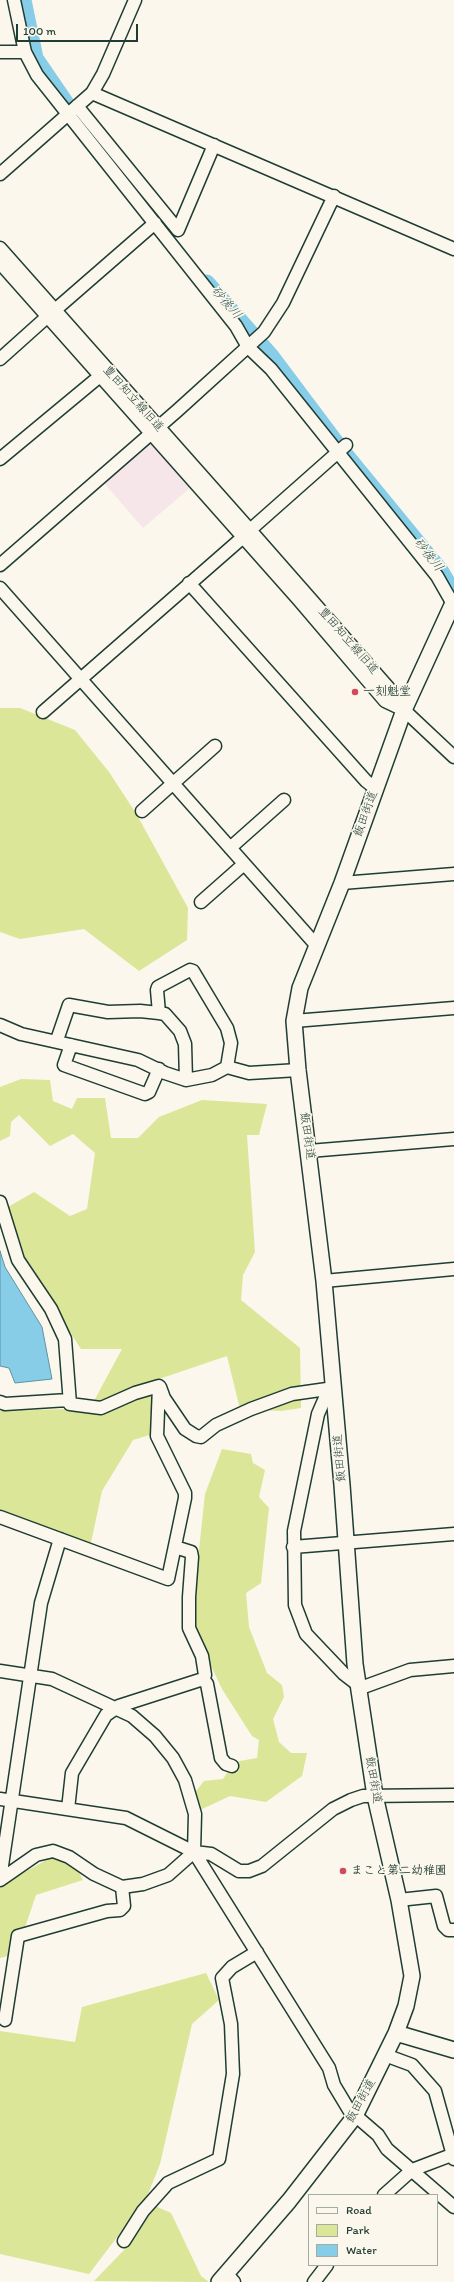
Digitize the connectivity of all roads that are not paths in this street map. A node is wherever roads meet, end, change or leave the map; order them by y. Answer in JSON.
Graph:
{"nodes":[{"id":1,"x":14,"y":0,"type":"edge"},
{"id":2,"x":135,"y":0,"type":"edge"},
{"id":3,"x":0,"y":52,"type":"edge"},
{"id":4,"x":25,"y":52,"type":"junction"},
{"id":5,"x":92,"y":93,"type":"junction"},
{"id":6,"x":73,"y":109,"type":"junction"},
{"id":7,"x":214,"y":144,"type":"junction"},
{"id":8,"x":0,"y":174,"type":"edge"},
{"id":9,"x":334,"y":196,"type":"junction"},
{"id":10,"x":155,"y":223,"type":"junction"},
{"id":11,"x":0,"y":248,"type":"edge"},
{"id":12,"x":454,"y":249,"type":"edge"},
{"id":13,"x":0,"y":263,"type":"edge"},
{"id":14,"x":51,"y":313,"type":"junction"},
{"id":15,"x":248,"y":347,"type":"junction"},
{"id":16,"x":0,"y":359,"type":"edge"},
{"id":17,"x":100,"y":376,"type":"junction"},
{"id":18,"x":154,"y":430,"type":"junction"},
{"id":19,"x":343,"y":447,"type":"junction"},
{"id":20,"x":3,"y":451,"type":"edge"},
{"id":21,"x":246,"y":534,"type":"junction"},
{"id":22,"x":0,"y":565,"type":"edge"},
{"id":23,"x":190,"y":583,"type":"junction"},
{"id":24,"x":0,"y":588,"type":"edge"},
{"id":25,"x":453,"y":602,"type":"edge"},
{"id":26,"x":80,"y":678,"type":"junction"},
{"id":27,"x":404,"y":710,"type":"junction"},
{"id":28,"x":43,"y":712,"type":"dead end"},
{"id":29,"x":215,"y":746,"type":"dead end"},
{"id":30,"x":454,"y":758,"type":"edge"},
{"id":31,"x":171,"y":784,"type":"junction"},
{"id":32,"x":376,"y":788,"type":"junction"},
{"id":33,"x":284,"y":800,"type":"dead end"},
{"id":34,"x":142,"y":811,"type":"dead end"},
{"id":35,"x":230,"y":848,"type":"junction"},
{"id":36,"x":244,"y":864,"type":"junction"},
{"id":37,"x":454,"y":874,"type":"edge"},
{"id":38,"x":342,"y":882,"type":"junction"},
{"id":39,"x":201,"y":902,"type":"dead end"},
{"id":40,"x":317,"y":946,"type":"junction"},
{"id":41,"x":454,"y":1008,"type":"edge"},
{"id":42,"x":159,"y":1013,"type":"junction"},
{"id":43,"x":294,"y":1021,"type":"junction"},
{"id":44,"x":0,"y":1025,"type":"edge"},
{"id":45,"x":57,"y":1040,"type":"junction"},
{"id":46,"x":71,"y":1045,"type":"junction"},
{"id":47,"x":227,"y":1066,"type":"junction"},
{"id":48,"x":159,"y":1070,"type":"junction"},
{"id":49,"x":298,"y":1070,"type":"junction"},
{"id":50,"x":186,"y":1080,"type":"junction"},
{"id":51,"x":454,"y":1138,"type":"edge"},
{"id":52,"x":309,"y":1151,"type":"junction"},
{"id":53,"x":0,"y":1202,"type":"edge"},
{"id":54,"x":454,"y":1269,"type":"edge"},
{"id":55,"x":324,"y":1281,"type":"junction"},
{"id":56,"x":159,"y":1386,"type":"junction"},
{"id":57,"x":331,"y":1389,"type":"junction"},
{"id":58,"x":68,"y":1400,"type":"junction"},
{"id":59,"x":0,"y":1402,"type":"edge"},
{"id":60,"x":0,"y":1517,"type":"edge"},
{"id":61,"x":454,"y":1534,"type":"edge"},
{"id":62,"x":60,"y":1539,"type":"junction"},
{"id":63,"x":346,"y":1542,"type":"junction"},
{"id":64,"x":175,"y":1547,"type":"junction"},
{"id":65,"x":294,"y":1547,"type":"junction"},
{"id":66,"x":454,"y":1666,"type":"edge"},
{"id":67,"x":0,"y":1671,"type":"edge"},
{"id":68,"x":28,"y":1675,"type":"junction"},
{"id":69,"x":203,"y":1679,"type":"junction"},
{"id":70,"x":358,"y":1686,"type":"junction"},
{"id":71,"x":113,"y":1709,"type":"junction"},
{"id":72,"x":232,"y":1766,"type":"dead end"},
{"id":73,"x":454,"y":1795,"type":"edge"},
{"id":74,"x":375,"y":1796,"type":"junction"},
{"id":75,"x":5,"y":1800,"type":"edge"},
{"id":76,"x":68,"y":1809,"type":"junction"},
{"id":77,"x":194,"y":1852,"type":"junction"},
{"id":78,"x":0,"y":1879,"type":"edge"},
{"id":79,"x":122,"y":1887,"type":"junction"},
{"id":80,"x":398,"y":1900,"type":"junction"},
{"id":81,"x":454,"y":1930,"type":"edge"},
{"id":82,"x":257,"y":1952,"type":"junction"},
{"id":83,"x":5,"y":2020,"type":"dead end"},
{"id":84,"x":396,"y":2033,"type":"junction"},
{"id":85,"x":454,"y":2050,"type":"edge"},
{"id":86,"x":385,"y":2055,"type":"junction"},
{"id":87,"x":355,"y":2116,"type":"junction"},
{"id":88,"x":453,"y":2156,"type":"edge"},
{"id":89,"x":412,"y":2170,"type":"junction"},
{"id":90,"x":385,"y":2194,"type":"edge"},
{"id":91,"x":454,"y":2207,"type":"edge"},
{"id":92,"x":124,"y":2242,"type":"dead end"},
{"id":93,"x":326,"y":2266,"type":"edge"},
{"id":94,"x":226,"y":2279,"type":"edge"},
{"id":95,"x":314,"y":2282,"type":"edge"}],
"edges":[{"from":1,"to":4,"type":"street"},
{"from":2,"to":5,"type":"street"},
{"from":3,"to":4,"type":"street"},
{"from":4,"to":6,"type":"street"},
{"from":5,"to":6,"type":"street"},
{"from":5,"to":7,"type":"street"},
{"from":6,"to":7,"type":"street"},
{"from":6,"to":8,"type":"street"},
{"from":6,"to":10,"type":"street"},
{"from":7,"to":9,"type":"street"},
{"from":9,"to":12,"type":"street"},
{"from":9,"to":15,"type":"street"},
{"from":10,"to":14,"type":"street"},
{"from":10,"to":15,"type":"street"},
{"from":11,"to":14,"type":"street","name":"豊田知立線旧道"},
{"from":13,"to":14,"type":"street","name":"豊田知立線旧道"},
{"from":14,"to":16,"type":"street"},
{"from":14,"to":17,"type":"street","name":"豊田知立線旧道"},
{"from":14,"to":18,"type":"street","name":"豊田知立線旧道"},
{"from":15,"to":18,"type":"street"},
{"from":15,"to":19,"type":"street"},
{"from":17,"to":18,"type":"street","name":"豊田知立線旧道"},
{"from":17,"to":20,"type":"street"},
{"from":18,"to":21,"type":"street","name":"豊田知立線旧道"},
{"from":18,"to":22,"type":"street"},
{"from":19,"to":21,"type":"street"},
{"from":19,"to":25,"type":"street"},
{"from":21,"to":23,"type":"street"},
{"from":21,"to":27,"type":"street","name":"豊田知立線旧道"},
{"from":21,"to":27,"type":"street","name":"豊田知立線旧道"},
{"from":23,"to":26,"type":"street"},
{"from":23,"to":32,"type":"street"},
{"from":24,"to":26,"type":"street"},
{"from":25,"to":27,"type":"main road","name":"飯田街道"},
{"from":26,"to":28,"type":"street"},
{"from":26,"to":31,"type":"street"},
{"from":27,"to":30,"type":"street"},
{"from":27,"to":32,"type":"main road","name":"飯田街道"},
{"from":29,"to":31,"type":"street"},
{"from":31,"to":34,"type":"street"},
{"from":31,"to":35,"type":"street"},
{"from":32,"to":38,"type":"main road","name":"飯田街道"},
{"from":33,"to":35,"type":"street"},
{"from":35,"to":36,"type":"street"},
{"from":36,"to":39,"type":"street"},
{"from":36,"to":40,"type":"street"},
{"from":37,"to":38,"type":"street"},
{"from":38,"to":40,"type":"main road","name":"飯田街道"},
{"from":40,"to":43,"type":"main road","name":"飯田街道"},
{"from":41,"to":43,"type":"street"},
{"from":42,"to":45,"type":"street"},
{"from":42,"to":47,"type":"street"},
{"from":42,"to":50,"type":"street"},
{"from":43,"to":49,"type":"main road","name":"飯田街道"},
{"from":44,"to":45,"type":"street"},
{"from":45,"to":46,"type":"street"},
{"from":46,"to":48,"type":"street"},
{"from":46,"to":48,"type":"street"},
{"from":47,"to":49,"type":"street"},
{"from":47,"to":50,"type":"street"},
{"from":48,"to":50,"type":"street"},
{"from":49,"to":52,"type":"main road","name":"飯田街道"},
{"from":51,"to":52,"type":"street"},
{"from":52,"to":55,"type":"main road","name":"飯田街道"},
{"from":53,"to":58,"type":"street"},
{"from":54,"to":55,"type":"street"},
{"from":55,"to":57,"type":"main road","name":"飯田街道"},
{"from":56,"to":57,"type":"street"},
{"from":56,"to":58,"type":"street"},
{"from":56,"to":64,"type":"street"},
{"from":57,"to":63,"type":"main road","name":"飯田街道"},
{"from":57,"to":65,"type":"street"},
{"from":58,"to":59,"type":"street"},
{"from":60,"to":62,"type":"street"},
{"from":61,"to":63,"type":"street"},
{"from":62,"to":64,"type":"street"},
{"from":62,"to":68,"type":"street"},
{"from":63,"to":65,"type":"street"},
{"from":63,"to":70,"type":"main road","name":"飯田街道"},
{"from":64,"to":69,"type":"street"},
{"from":65,"to":70,"type":"street"},
{"from":66,"to":70,"type":"street"},
{"from":67,"to":68,"type":"street"},
{"from":68,"to":71,"type":"street"},
{"from":68,"to":75,"type":"street"},
{"from":69,"to":71,"type":"street"},
{"from":69,"to":72,"type":"street"},
{"from":70,"to":74,"type":"main road","name":"飯田街道"},
{"from":71,"to":76,"type":"street"},
{"from":71,"to":77,"type":"street"},
{"from":73,"to":74,"type":"street"},
{"from":74,"to":77,"type":"street"},
{"from":74,"to":80,"type":"main road","name":"飯田街道"},
{"from":75,"to":76,"type":"street"},
{"from":75,"to":78,"type":"street"},
{"from":76,"to":77,"type":"street"},
{"from":77,"to":79,"type":"street"},
{"from":77,"to":82,"type":"street"},
{"from":78,"to":79,"type":"street"},
{"from":79,"to":83,"type":"street"},
{"from":80,"to":81,"type":"street"},
{"from":80,"to":84,"type":"main road","name":"飯田街道"},
{"from":82,"to":87,"type":"street"},
{"from":82,"to":92,"type":"street"},
{"from":84,"to":85,"type":"main road"},
{"from":84,"to":86,"type":"main road","name":"飯田街道"},
{"from":86,"to":87,"type":"main road","name":"飯田街道"},
{"from":86,"to":88,"type":"street"},
{"from":87,"to":89,"type":"street"},
{"from":87,"to":94,"type":"main road","name":"飯田街道"},
{"from":88,"to":89,"type":"street"},
{"from":89,"to":90,"type":"street"},
{"from":89,"to":91,"type":"street"},
{"from":93,"to":95,"type":"street"}]}
